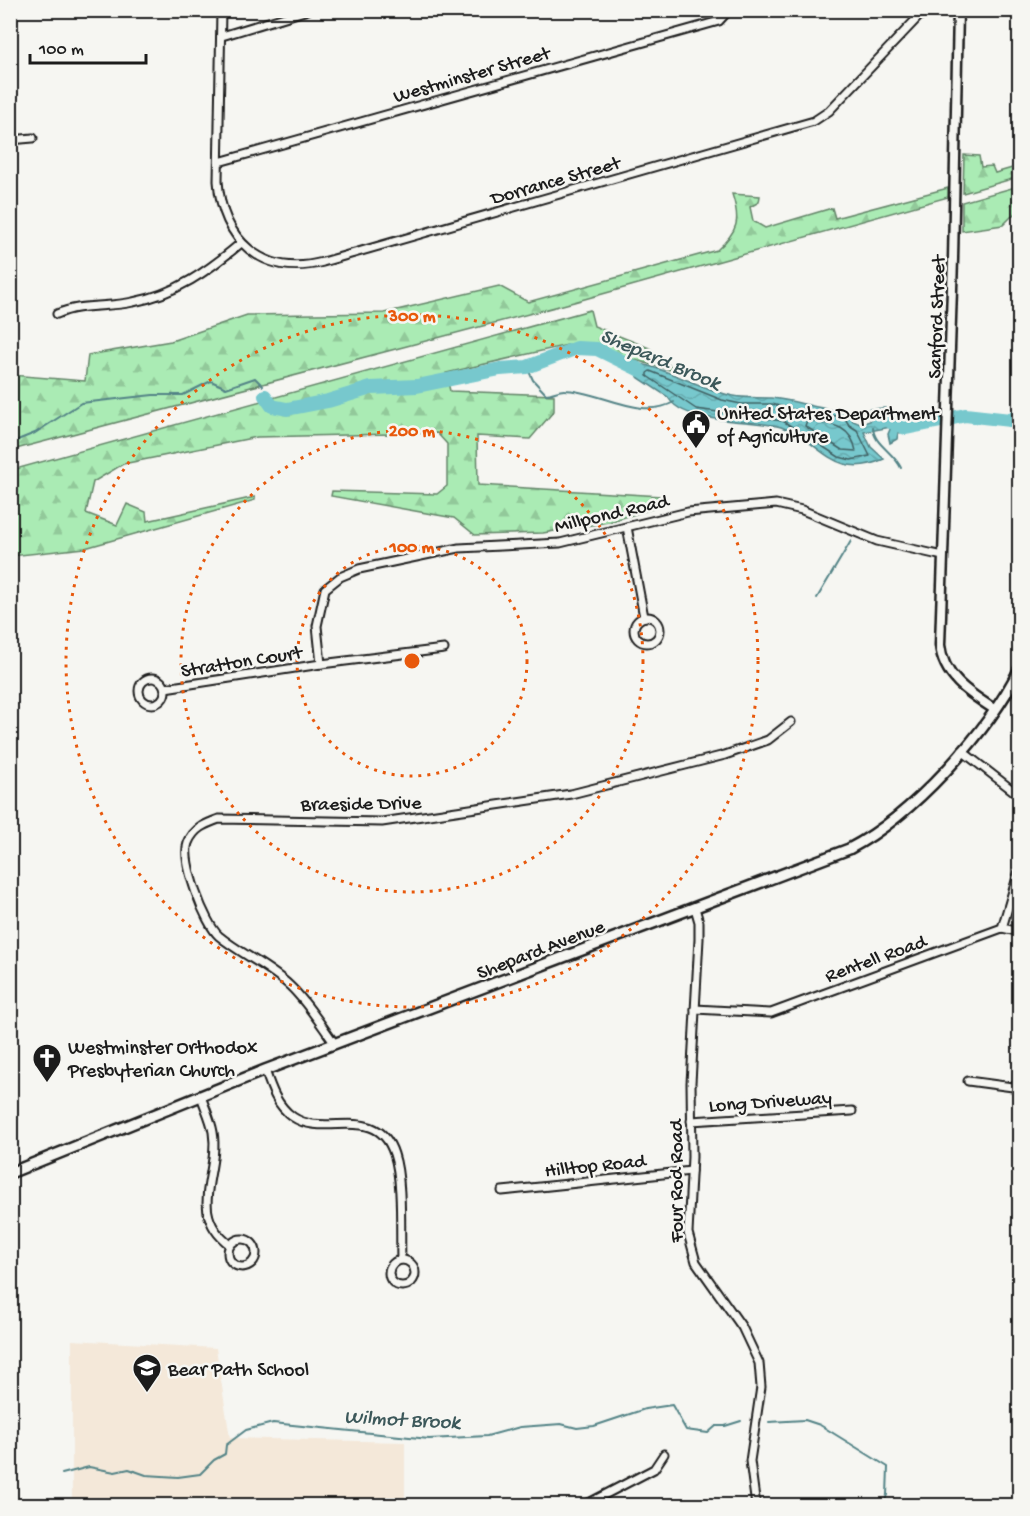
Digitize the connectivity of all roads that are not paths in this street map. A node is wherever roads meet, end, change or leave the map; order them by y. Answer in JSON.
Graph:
{"nodes":[{"id":1,"x":221,"y":10,"type":"edge"},
{"id":2,"x":308,"y":10,"type":"edge"},
{"id":3,"x":729,"y":10,"type":"edge"},
{"id":4,"x":924,"y":10,"type":"edge"},
{"id":5,"x":958,"y":10,"type":"edge"},
{"id":6,"x":222,"y":36,"type":"junction"},
{"id":7,"x":33,"y":138,"type":"dead end"},
{"id":8,"x":10,"y":140,"type":"edge"},
{"id":9,"x":219,"y":162,"type":"junction"},
{"id":10,"x":241,"y":243,"type":"junction"},
{"id":11,"x":57,"y":314,"type":"dead end"},
{"id":12,"x":627,"y":526,"type":"junction"},
{"id":13,"x":943,"y":556,"type":"junction"},
{"id":14,"x":644,"y":617,"type":"dead end"},
{"id":15,"x":444,"y":649,"type":"dead end"},
{"id":16,"x":321,"y":664,"type":"junction"},
{"id":17,"x":1020,"y":668,"type":"edge"},
{"id":18,"x":165,"y":688,"type":"dead end"},
{"id":19,"x":994,"y":709,"type":"junction"},
{"id":20,"x":791,"y":722,"type":"dead end"},
{"id":21,"x":962,"y":751,"type":"junction"},
{"id":22,"x":1020,"y":796,"type":"edge"},
{"id":23,"x":1020,"y":867,"type":"edge"},
{"id":24,"x":695,"y":908,"type":"junction"},
{"id":25,"x":1002,"y":927,"type":"junction"},
{"id":26,"x":1020,"y":932,"type":"edge"},
{"id":27,"x":695,"y":1010,"type":"junction"},
{"id":28,"x":335,"y":1044,"type":"junction"},
{"id":29,"x":265,"y":1070,"type":"junction"},
{"id":30,"x":968,"y":1080,"type":"dead end"},
{"id":31,"x":1020,"y":1088,"type":"edge"},
{"id":32,"x":201,"y":1096,"type":"junction"},
{"id":33,"x":852,"y":1111,"type":"dead end"},
{"id":34,"x":691,"y":1121,"type":"junction"},
{"id":35,"x":691,"y":1171,"type":"junction"},
{"id":36,"x":10,"y":1173,"type":"edge"},
{"id":37,"x":502,"y":1191,"type":"dead end"},
{"id":38,"x":230,"y":1245,"type":"junction"},
{"id":39,"x":401,"y":1260,"type":"dead end"},
{"id":40,"x":664,"y":1454,"type":"dead end"},
{"id":41,"x":583,"y":1506,"type":"edge"},
{"id":42,"x":756,"y":1506,"type":"edge"}],
"edges":[{"from":1,"to":6,"type":"street","name":"Dorrance Street"},
{"from":2,"to":6,"type":"street"},
{"from":3,"to":9,"type":"street","name":"Westminster Street"},
{"from":4,"to":10,"type":"street","name":"Dorrance Street"},
{"from":5,"to":13,"type":"street","name":"Sanford Street"},
{"from":6,"to":9,"type":"street","name":"Dorrance Street"},
{"from":7,"to":8,"type":"street"},
{"from":9,"to":10,"type":"street","name":"Dorrance Street"},
{"from":10,"to":11,"type":"street"},
{"from":12,"to":13,"type":"street","name":"Millpond Road"},
{"from":12,"to":14,"type":"street"},
{"from":12,"to":16,"type":"street","name":"Millpond Road"},
{"from":13,"to":19,"type":"street","name":"Sanford Street"},
{"from":15,"to":16,"type":"street","name":"Stratton Court"},
{"from":16,"to":18,"type":"street","name":"Stratton Court"},
{"from":17,"to":19,"type":"main road","name":"Shepard Avenue"},
{"from":19,"to":21,"type":"main road","name":"Shepard Avenue"},
{"from":20,"to":28,"type":"street","name":"Braeside Drive"},
{"from":21,"to":22,"type":"street"},
{"from":21,"to":24,"type":"main road","name":"Shepard Avenue"},
{"from":23,"to":25,"type":"street"},
{"from":24,"to":27,"type":"street","name":"Four Rod Road"},
{"from":24,"to":28,"type":"main road","name":"Shepard Avenue"},
{"from":25,"to":26,"type":"street"},
{"from":25,"to":27,"type":"street","name":"Rentell Road"},
{"from":27,"to":34,"type":"street","name":"Four Rod Road"},
{"from":28,"to":29,"type":"main road","name":"Shepard Avenue"},
{"from":29,"to":32,"type":"main road","name":"Shepard Avenue"},
{"from":29,"to":39,"type":"street"},
{"from":30,"to":31,"type":"street"},
{"from":32,"to":36,"type":"main road","name":"Shepard Avenue"},
{"from":32,"to":38,"type":"street"},
{"from":33,"to":34,"type":"street","name":"Long Driveway"},
{"from":34,"to":35,"type":"street","name":"Four Rod Road"},
{"from":35,"to":37,"type":"street","name":"Hilltop Road"},
{"from":35,"to":42,"type":"street","name":"Four Rod Road"},
{"from":38,"to":38,"type":"street"},
{"from":40,"to":41,"type":"street"}]}
